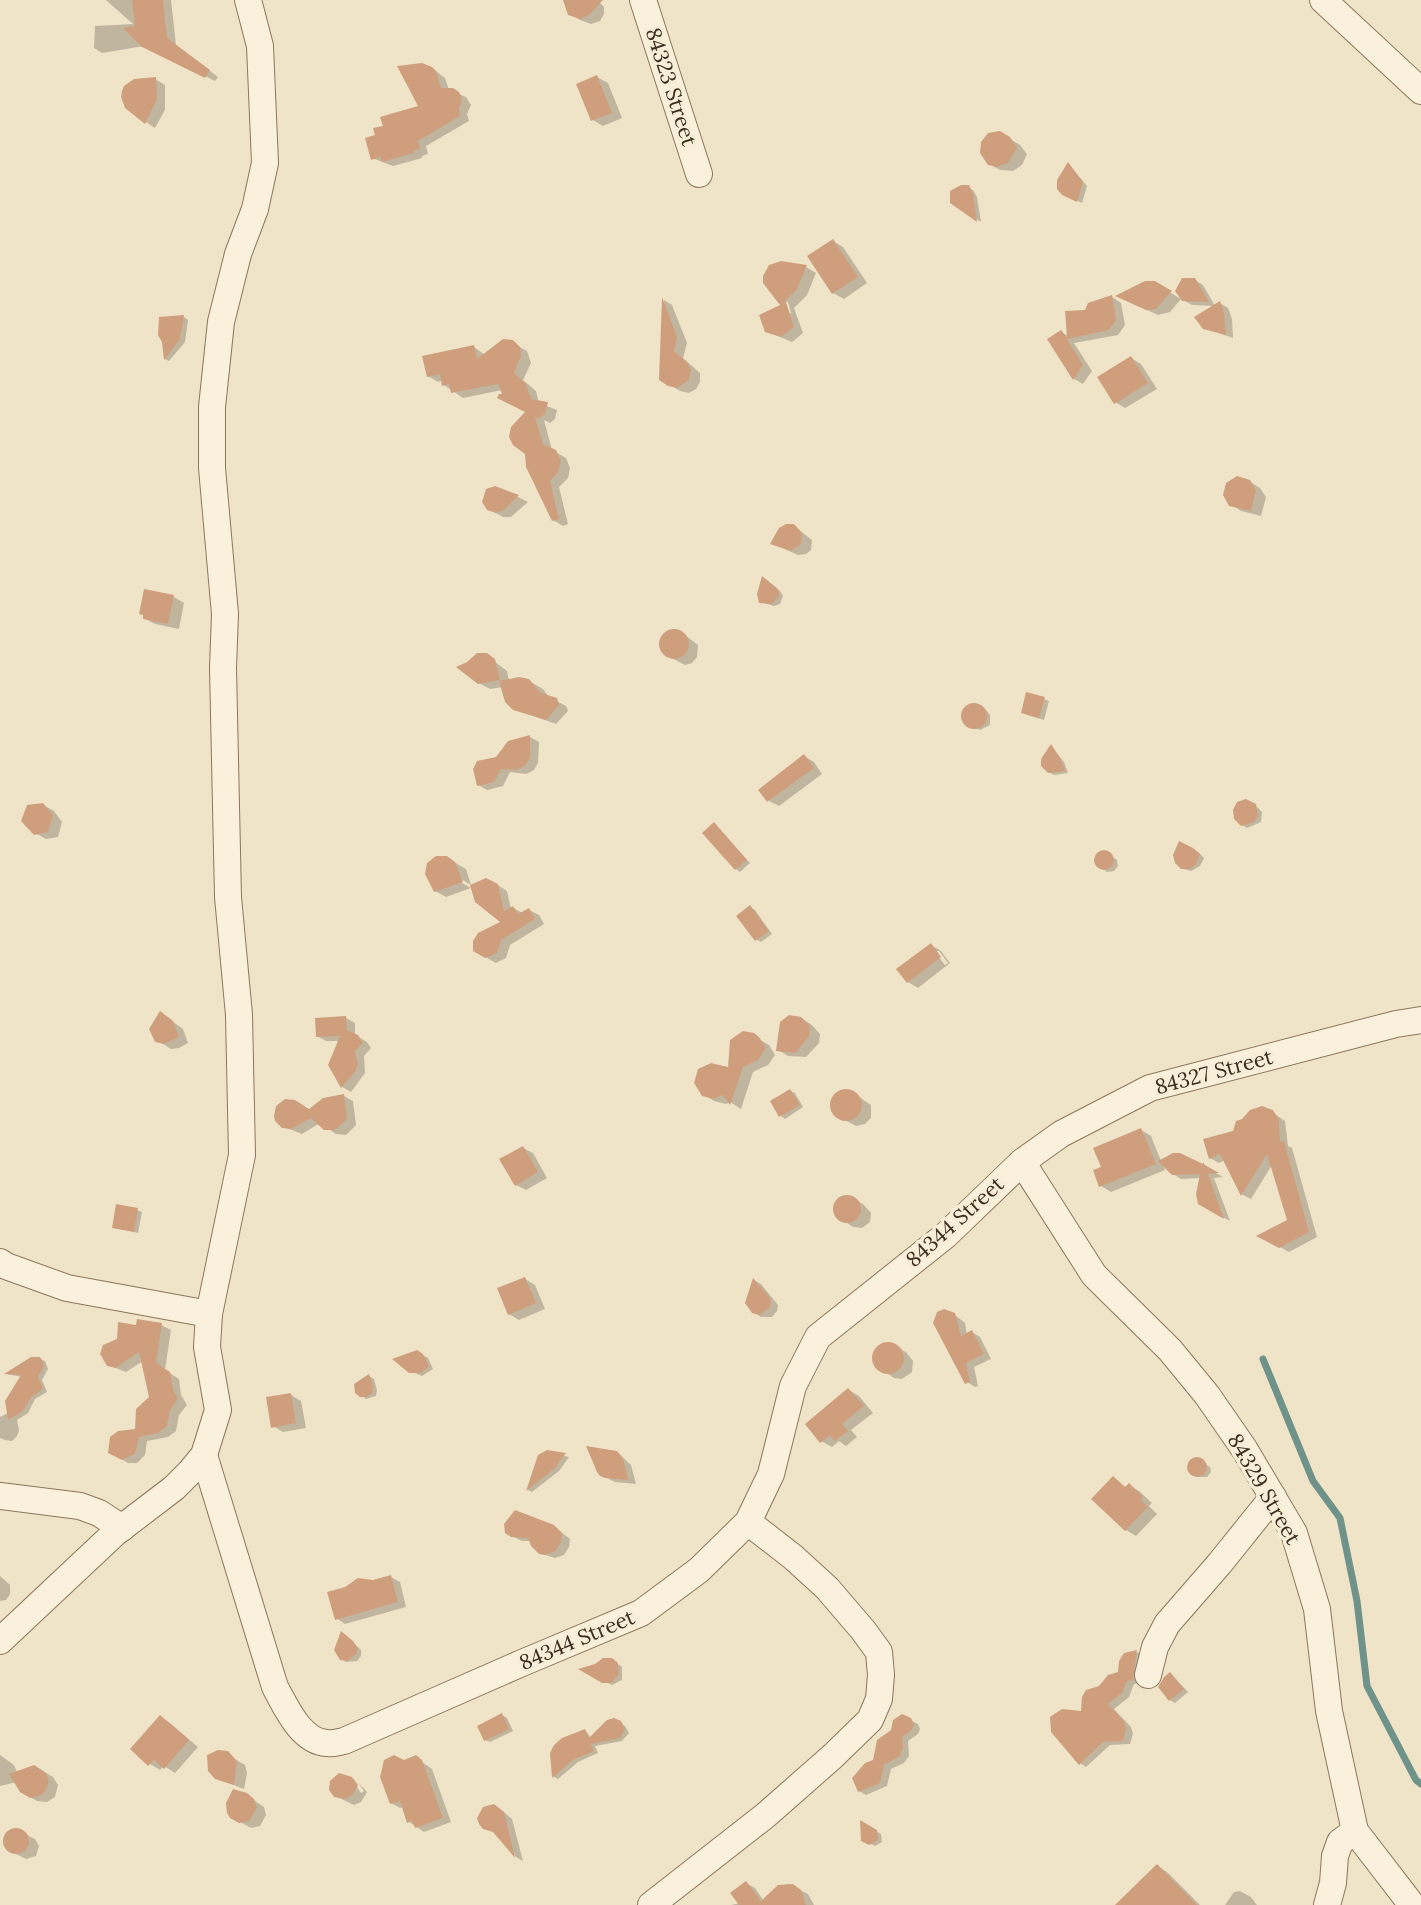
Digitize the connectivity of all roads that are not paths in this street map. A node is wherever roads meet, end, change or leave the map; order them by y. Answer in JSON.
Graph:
{"nodes":[{"id":1,"x":248,"y":0,"type":"edge"},
{"id":2,"x":643,"y":0,"type":"edge"},
{"id":3,"x":1323,"y":0,"type":"edge"},
{"id":4,"x":1421,"y":91,"type":"edge"},
{"id":5,"x":699,"y":174,"type":"dead end"},
{"id":6,"x":1421,"y":1020,"type":"edge"},
{"id":7,"x":1021,"y":1162,"type":"junction"},
{"id":8,"x":0,"y":1262,"type":"edge"},
{"id":9,"x":209,"y":1314,"type":"junction"},
{"id":10,"x":204,"y":1455,"type":"junction"},
{"id":11,"x":0,"y":1496,"type":"edge"},
{"id":12,"x":1273,"y":1497,"type":"junction"},
{"id":13,"x":748,"y":1522,"type":"junction"},
{"id":14,"x":121,"y":1528,"type":"junction"},
{"id":15,"x":0,"y":1641,"type":"edge"},
{"id":16,"x":1148,"y":1675,"type":"dead end"},
{"id":17,"x":1354,"y":1830,"type":"junction"},
{"id":18,"x":651,"y":1905,"type":"edge"},
{"id":19,"x":1327,"y":1905,"type":"edge"},
{"id":20,"x":1412,"y":1905,"type":"edge"}],
"edges":[{"from":1,"to":9,"type":"street"},
{"from":2,"to":5,"type":"street","name":"84323 Street"},
{"from":3,"to":4,"type":"street"},
{"from":6,"to":7,"type":"street","name":"84327 Street"},
{"from":7,"to":12,"type":"street","name":"84329 Street"},
{"from":7,"to":13,"type":"street","name":"84344 Street"},
{"from":8,"to":9,"type":"street"},
{"from":9,"to":10,"type":"street"},
{"from":10,"to":13,"type":"street","name":"84344 Street"},
{"from":10,"to":14,"type":"street"},
{"from":11,"to":14,"type":"street"},
{"from":12,"to":16,"type":"street"},
{"from":12,"to":17,"type":"street","name":"84329 Street"},
{"from":13,"to":18,"type":"street"},
{"from":14,"to":15,"type":"street"},
{"from":17,"to":19,"type":"street"},
{"from":17,"to":20,"type":"street","name":"84329 Street"}]}
